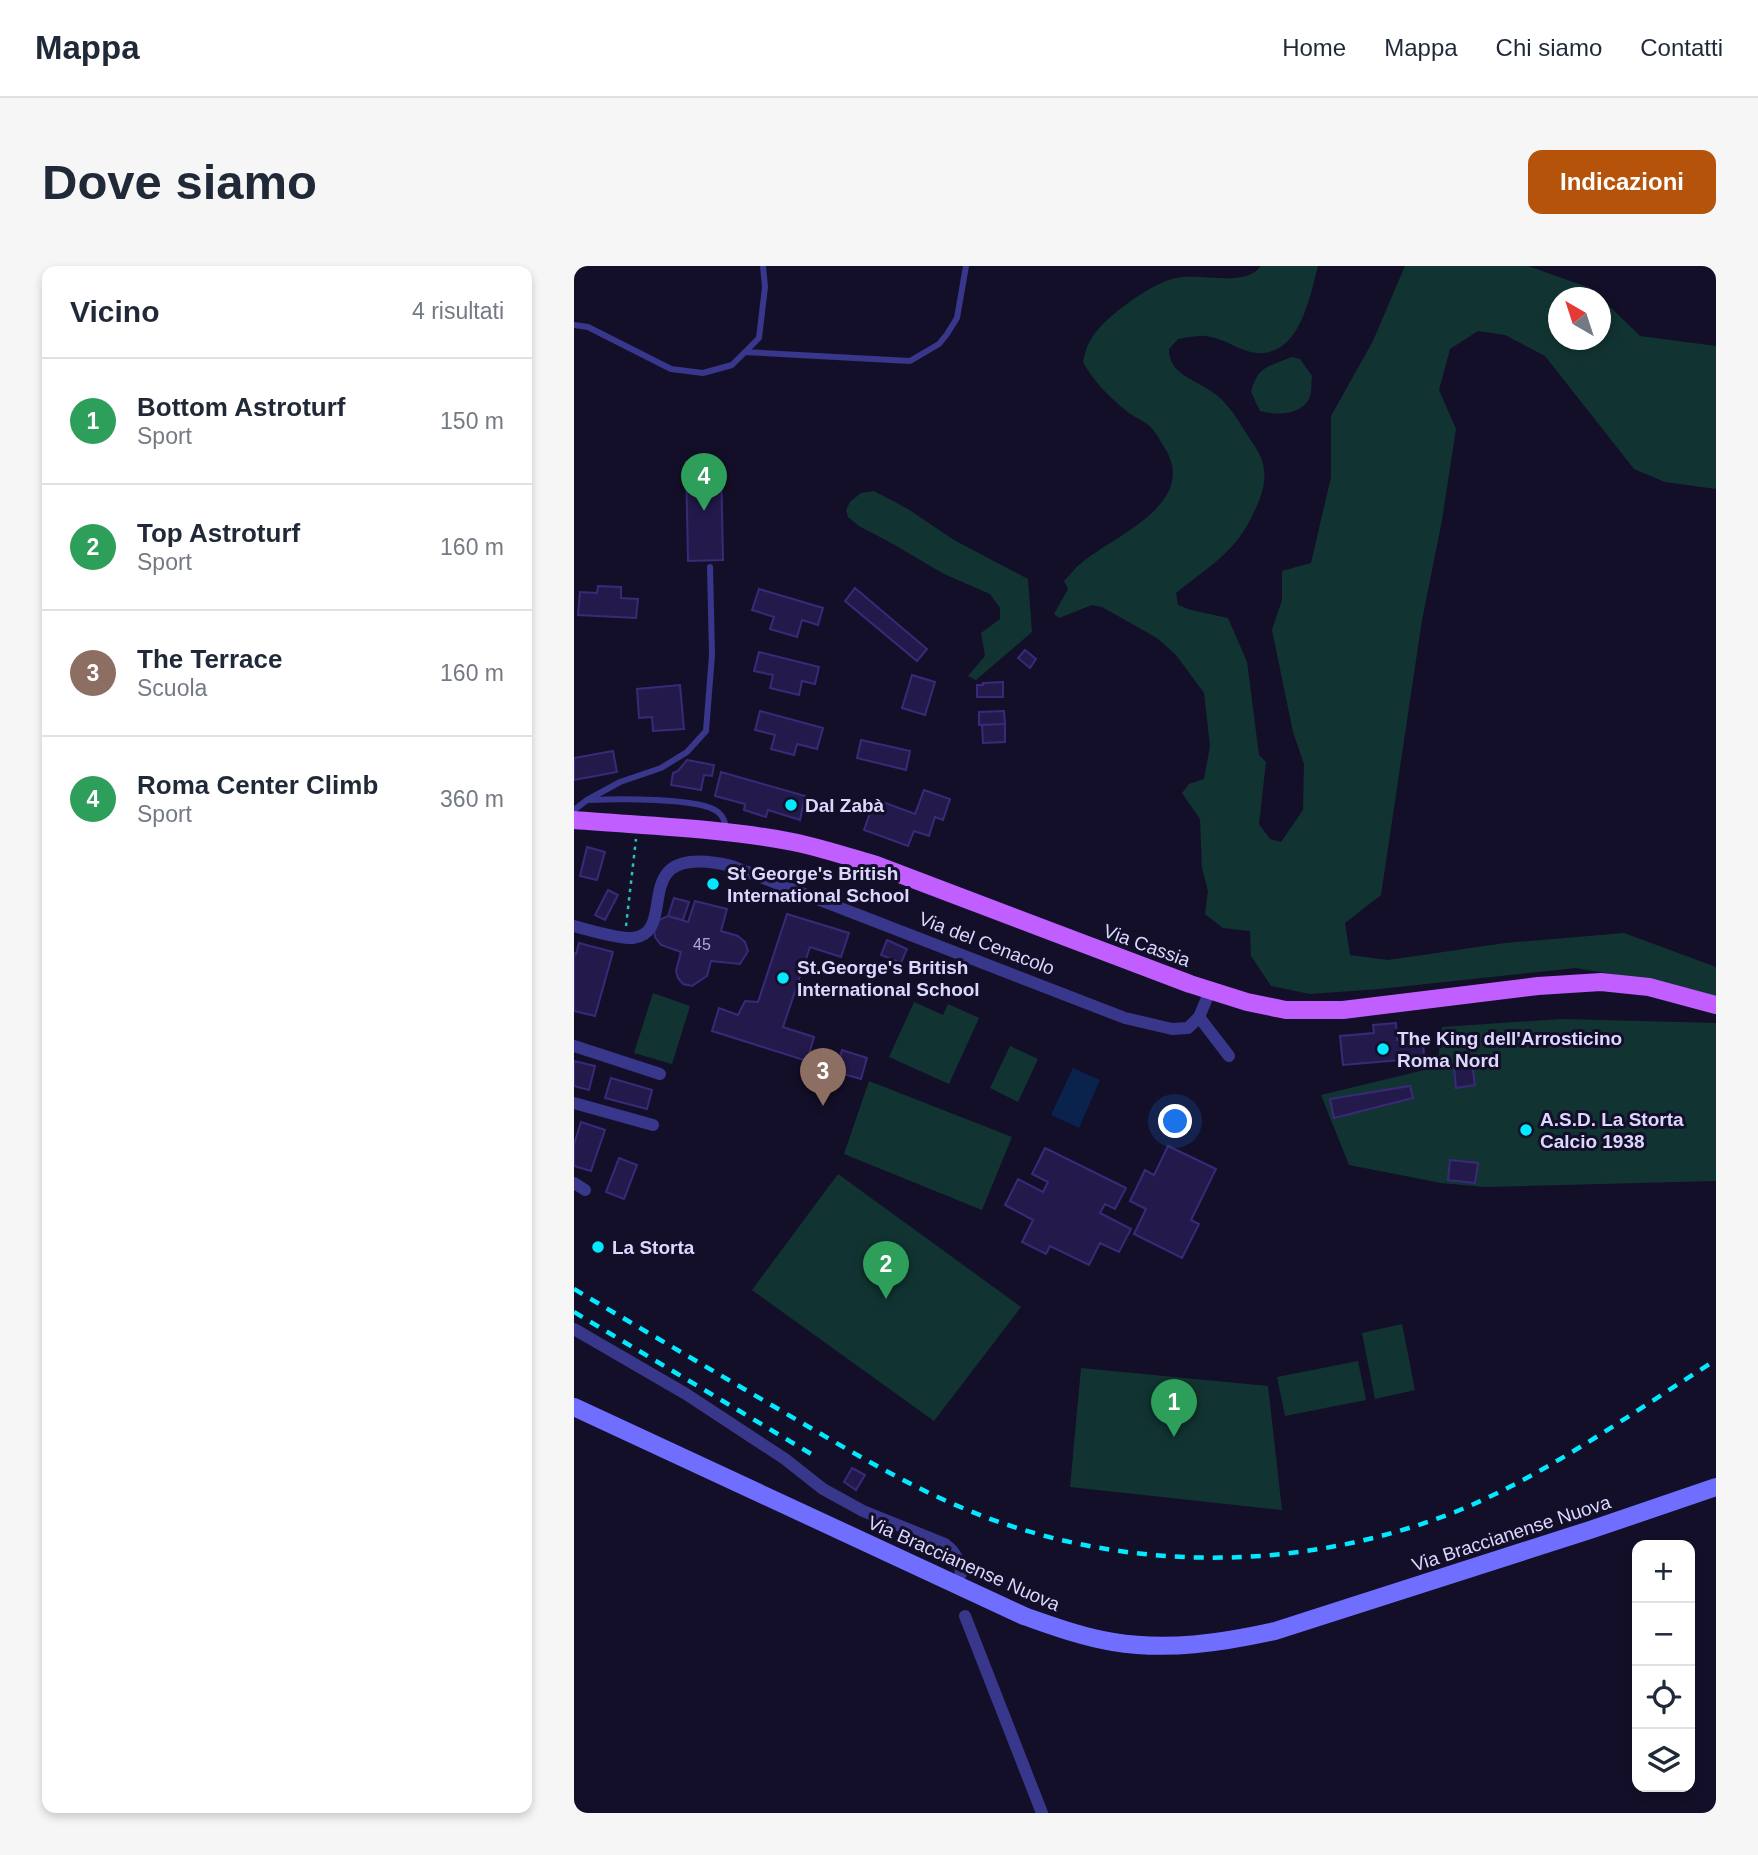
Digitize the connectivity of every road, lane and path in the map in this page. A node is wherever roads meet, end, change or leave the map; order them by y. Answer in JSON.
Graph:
{"nodes":[{"id":1,"x":763,"y":266,"type":"edge"},
{"id":2,"x":966,"y":266,"type":"edge"},
{"id":3,"x":574,"y":325,"type":"edge"},
{"id":4,"x":745,"y":352,"type":"junction"},
{"id":5,"x":710,"y":567,"type":"dead end"},
{"id":6,"x":587,"y":800,"type":"junction"},
{"id":7,"x":574,"y":810,"type":"edge"},
{"id":8,"x":574,"y":820,"type":"edge"},
{"id":9,"x":638,"y":825,"type":"junction"},
{"id":10,"x":727,"y":833,"type":"junction"},
{"id":11,"x":574,"y":926,"type":"edge"},
{"id":12,"x":624,"y":937,"type":"junction"},
{"id":13,"x":1210,"y":990,"type":"junction"},
{"id":14,"x":1716,"y":1005,"type":"edge"},
{"id":15,"x":1199,"y":1017,"type":"junction"},
{"id":16,"x":574,"y":1046,"type":"edge"},
{"id":17,"x":1229,"y":1056,"type":"dead end"},
{"id":18,"x":660,"y":1074,"type":"dead end"},
{"id":19,"x":574,"y":1103,"type":"edge"},
{"id":20,"x":653,"y":1125,"type":"dead end"},
{"id":21,"x":574,"y":1329,"type":"edge"},
{"id":22,"x":574,"y":1407,"type":"edge"},
{"id":23,"x":1716,"y":1487,"type":"edge"},
{"id":24,"x":961,"y":1574,"type":"dead end"},
{"id":25,"x":965,"y":1616,"type":"dead end"},
{"id":26,"x":1042,"y":1813,"type":"edge"}],
"edges":[{"from":1,"to":4,"type":"lane"},
{"from":2,"to":4,"type":"lane"},
{"from":3,"to":4,"type":"lane"},
{"from":5,"to":6,"type":"lane"},
{"from":6,"to":7,"type":"lane"},
{"from":6,"to":10,"type":"lane"},
{"from":8,"to":9,"type":"main road","name":"Via Cassia"},
{"from":9,"to":10,"type":"main road","name":"Via Cassia"},
{"from":9,"to":12,"type":"path"},
{"from":10,"to":13,"type":"main road","name":"Via Cassia"},
{"from":11,"to":12,"type":"street"},
{"from":12,"to":15,"type":"street","name":"Via del Cenacolo"},
{"from":13,"to":14,"type":"main road","name":"Via Cassia"},
{"from":13,"to":15,"type":"street"},
{"from":15,"to":17,"type":"street"},
{"from":16,"to":18,"type":"street"},
{"from":19,"to":20,"type":"street"},
{"from":21,"to":24,"type":"street"},
{"from":22,"to":23,"type":"main road","name":"Via Braccianense Nuova"},
{"from":25,"to":26,"type":"street"}]}
